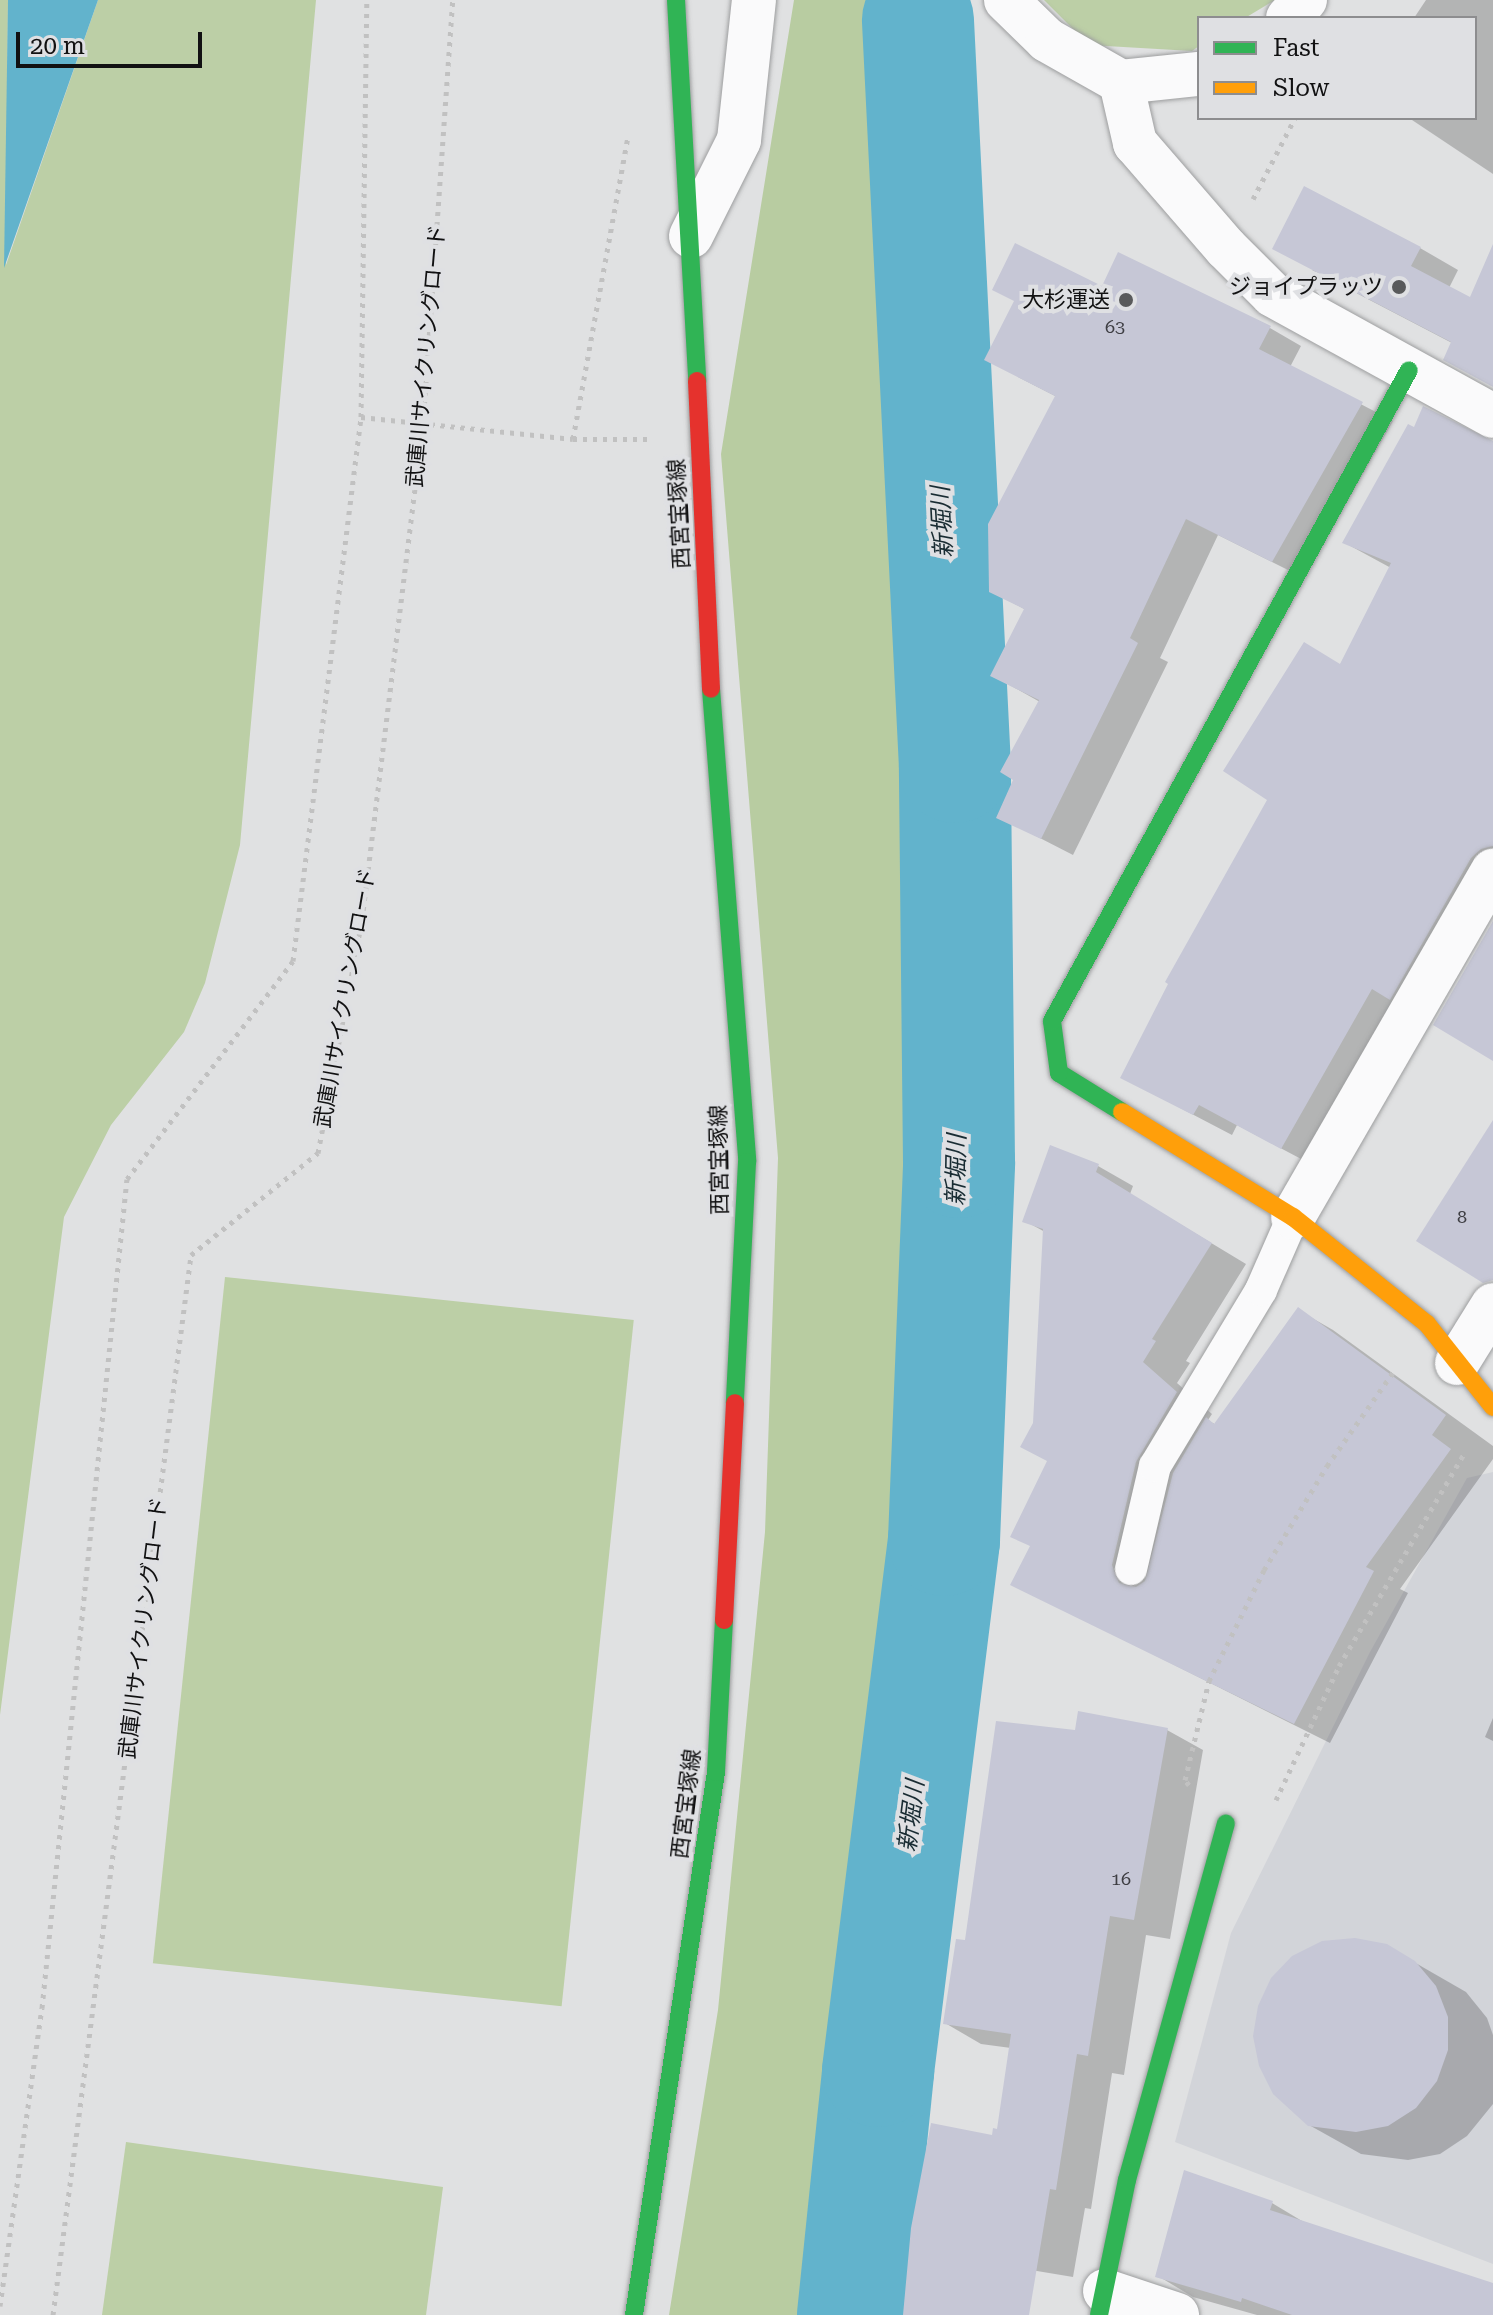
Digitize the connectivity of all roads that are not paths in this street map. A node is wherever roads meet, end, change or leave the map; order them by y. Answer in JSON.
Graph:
{"nodes":[{"id":1,"x":676,"y":0,"type":"edge"},
{"id":2,"x":754,"y":0,"type":"edge"},
{"id":3,"x":1006,"y":0,"type":"edge"},
{"id":4,"x":1305,"y":0,"type":"edge"},
{"id":5,"x":1290,"y":16,"type":"edge"},
{"id":6,"x":1197,"y":74,"type":"edge"},
{"id":7,"x":1121,"y":82,"type":"junction"},
{"id":8,"x":691,"y":236,"type":"junction"},
{"id":9,"x":1409,"y":370,"type":"junction"},
{"id":10,"x":1493,"y":416,"type":"edge"},
{"id":11,"x":1493,"y":871,"type":"edge"},
{"id":12,"x":1293,"y":1217,"type":"junction"},
{"id":13,"x":1493,"y":1305,"type":"edge"},
{"id":14,"x":1457,"y":1363,"type":"junction"},
{"id":15,"x":1493,"y":1407,"type":"edge"},
{"id":16,"x":1131,"y":1569,"type":"dead end"},
{"id":17,"x":1226,"y":1824,"type":"road end"},
{"id":18,"x":1102,"y":2303,"type":"edge"},
{"id":19,"x":634,"y":2315,"type":"edge"},
{"id":20,"x":1177,"y":2315,"type":"edge"}],
"edges":[{"from":1,"to":8,"type":"main road","name":"西宮宝塚線"},
{"from":2,"to":8,"type":"street"},
{"from":3,"to":7,"type":"street"},
{"from":4,"to":5,"type":"street"},
{"from":6,"to":7,"type":"street"},
{"from":7,"to":9,"type":"street"},
{"from":8,"to":19,"type":"main road","name":"西宮宝塚線"},
{"from":9,"to":10,"type":"street"},
{"from":9,"to":12,"type":"main road"},
{"from":11,"to":12,"type":"street"},
{"from":12,"to":14,"type":"main road"},
{"from":12,"to":16,"type":"lane"},
{"from":13,"to":14,"type":"street"},
{"from":14,"to":15,"type":"main road"},
{"from":17,"to":18,"type":"main road"},
{"from":18,"to":20,"type":"street"}]}
